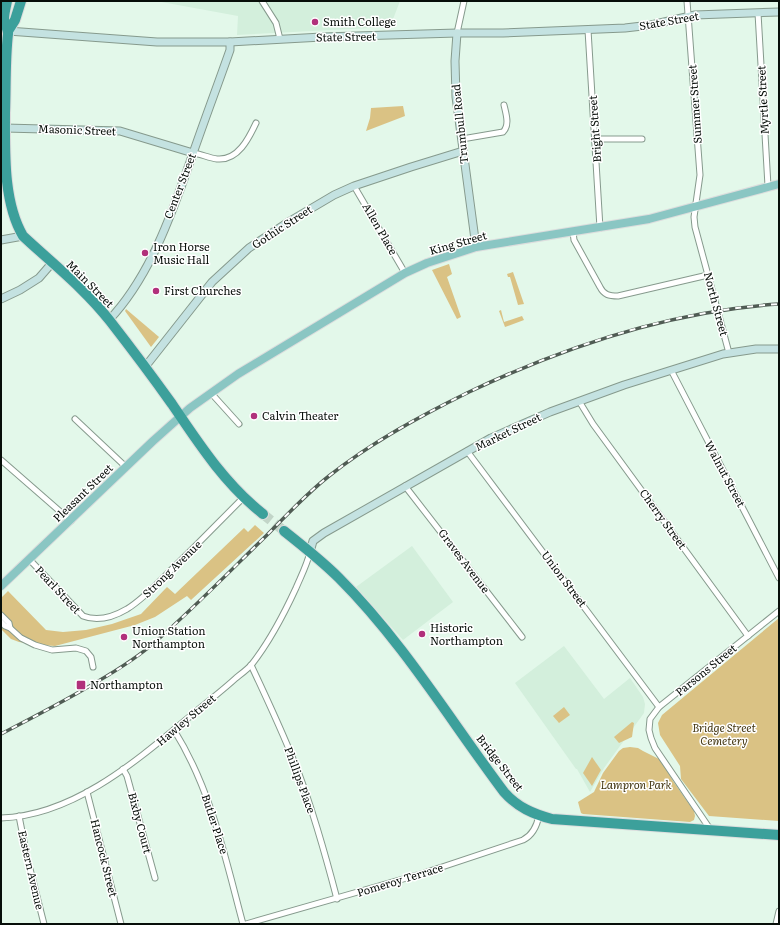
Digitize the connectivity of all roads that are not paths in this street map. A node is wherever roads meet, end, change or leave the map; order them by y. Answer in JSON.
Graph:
{"nodes":[{"id":1,"x":7,"y":1,"type":"edge"},
{"id":2,"x":20,"y":1,"type":"edge"},
{"id":3,"x":262,"y":1,"type":"edge"},
{"id":4,"x":464,"y":1,"type":"edge"},
{"id":5,"x":687,"y":1,"type":"edge"},
{"id":6,"x":779,"y":12,"type":"edge"},
{"id":7,"x":758,"y":13,"type":"junction"},
{"id":8,"x":688,"y":16,"type":"junction"},
{"id":9,"x":588,"y":30,"type":"junction"},
{"id":10,"x":8,"y":32,"type":"junction"},
{"id":11,"x":457,"y":33,"type":"junction"},
{"id":12,"x":280,"y":39,"type":"junction"},
{"id":13,"x":1,"y":41,"type":"edge"},
{"id":14,"x":230,"y":42,"type":"junction"},
{"id":15,"x":3,"y":77,"type":"edge"},
{"id":16,"x":504,"y":105,"type":"dead end"},
{"id":17,"x":256,"y":123,"type":"dead end"},
{"id":18,"x":5,"y":128,"type":"junction"},
{"id":19,"x":462,"y":139,"type":"junction"},
{"id":20,"x":595,"y":139,"type":"junction"},
{"id":21,"x":642,"y":139,"type":"dead end"},
{"id":22,"x":463,"y":151,"type":"junction"},
{"id":23,"x":193,"y":153,"type":"junction"},
{"id":24,"x":779,"y":184,"type":"edge"},
{"id":25,"x":354,"y":186,"type":"junction"},
{"id":26,"x":768,"y":186,"type":"junction"},
{"id":27,"x":695,"y":208,"type":"junction"},
{"id":28,"x":600,"y":228,"type":"junction"},
{"id":29,"x":573,"y":232,"type":"junction"},
{"id":30,"x":23,"y":236,"type":"junction"},
{"id":31,"x":1,"y":240,"type":"edge"},
{"id":32,"x":476,"y":247,"type":"junction"},
{"id":33,"x":52,"y":263,"type":"junction"},
{"id":34,"x":405,"y":273,"type":"junction"},
{"id":35,"x":708,"y":276,"type":"junction"},
{"id":36,"x":1,"y":299,"type":"edge"},
{"id":37,"x":109,"y":320,"type":"junction"},
{"id":38,"x":779,"y":349,"type":"edge"},
{"id":39,"x":729,"y":353,"type":"junction"},
{"id":40,"x":145,"y":367,"type":"junction"},
{"id":41,"x":671,"y":370,"type":"junction"},
{"id":42,"x":211,"y":393,"type":"junction"},
{"id":43,"x":579,"y":401,"type":"junction"},
{"id":44,"x":180,"y":416,"type":"junction"},
{"id":45,"x":75,"y":419,"type":"dead end"},
{"id":46,"x":239,"y":424,"type":"dead end"},
{"id":47,"x":468,"y":452,"type":"junction"},
{"id":48,"x":1,"y":460,"type":"edge"},
{"id":49,"x":126,"y":467,"type":"junction"},
{"id":50,"x":405,"y":486,"type":"junction"},
{"id":51,"x":243,"y":498,"type":"junction"},
{"id":52,"x":263,"y":514,"type":"tunnel mouth"},
{"id":53,"x":71,"y":521,"type":"junction"},
{"id":54,"x":284,"y":531,"type":"tunnel mouth"},
{"id":55,"x":310,"y":552,"type":"junction"},
{"id":56,"x":30,"y":559,"type":"junction"},
{"id":57,"x":779,"y":578,"type":"edge"},
{"id":58,"x":1,"y":586,"type":"edge"},
{"id":59,"x":779,"y":611,"type":"edge"},
{"id":60,"x":1,"y":614,"type":"edge"},
{"id":61,"x":89,"y":618,"type":"joint"},
{"id":62,"x":1,"y":622,"type":"edge"},
{"id":63,"x":10,"y":628,"type":"junction"},
{"id":64,"x":748,"y":636,"type":"junction"},
{"id":65,"x":522,"y":637,"type":"dead end"},
{"id":66,"x":251,"y":665,"type":"junction"},
{"id":67,"x":93,"y":668,"type":"dead end"},
{"id":68,"x":659,"y":707,"type":"junction"},
{"id":69,"x":174,"y":730,"type":"junction"},
{"id":70,"x":123,"y":769,"type":"junction"},
{"id":71,"x":87,"y":792,"type":"junction"},
{"id":72,"x":539,"y":815,"type":"junction"},
{"id":73,"x":19,"y":816,"type":"junction"},
{"id":74,"x":1,"y":818,"type":"edge"},
{"id":75,"x":710,"y":829,"type":"junction"},
{"id":76,"x":779,"y":835,"type":"edge"},
{"id":77,"x":155,"y":878,"type":"dead end"},
{"id":78,"x":337,"y":899,"type":"junction"},
{"id":79,"x":779,"y":911,"type":"edge"},
{"id":80,"x":44,"y":924,"type":"edge"},
{"id":81,"x":121,"y":924,"type":"edge"},
{"id":82,"x":245,"y":924,"type":"edge"},
{"id":83,"x":776,"y":924,"type":"edge"}],
"edges":[{"from":1,"to":10,"type":"highway","name":"Main Street"},
{"from":2,"to":10,"type":"highway","name":"Main Street"},
{"from":3,"to":12,"type":"street"},
{"from":4,"to":11,"type":"street","name":"Trumbull Road"},
{"from":5,"to":8,"type":"street","name":"Summer Street"},
{"from":6,"to":7,"type":"street","name":"State Street"},
{"from":7,"to":8,"type":"street","name":"State Street"},
{"from":7,"to":26,"type":"street","name":"Myrtle Street"},
{"from":8,"to":9,"type":"street","name":"State Street"},
{"from":8,"to":27,"type":"street","name":"Summer Street"},
{"from":9,"to":11,"type":"street","name":"State Street"},
{"from":9,"to":20,"type":"street","name":"Bright Street"},
{"from":10,"to":13,"type":"main road"},
{"from":10,"to":14,"type":"street","name":"State Street"},
{"from":10,"to":15,"type":"highway","name":"Main Street"},
{"from":11,"to":12,"type":"street","name":"State Street"},
{"from":11,"to":19,"type":"street","name":"Trumbull Road"},
{"from":12,"to":14,"type":"street","name":"State Street"},
{"from":14,"to":23,"type":"street","name":"Center Street"},
{"from":15,"to":18,"type":"highway","name":"Main Street"},
{"from":16,"to":19,"type":"street"},
{"from":17,"to":23,"type":"street"},
{"from":18,"to":23,"type":"street","name":"Masonic Street"},
{"from":18,"to":30,"type":"highway","name":"Main Street"},
{"from":19,"to":22,"type":"street","name":"Trumbull Road"},
{"from":20,"to":21,"type":"street"},
{"from":20,"to":28,"type":"street","name":"Bright Street"},
{"from":22,"to":25,"type":"street","name":"Gothic Street"},
{"from":22,"to":32,"type":"street","name":"Trumbull Road"},
{"from":23,"to":37,"type":"street","name":"Center Street"},
{"from":24,"to":26,"type":"main road","name":"King Street"},
{"from":25,"to":34,"type":"street","name":"Allen Place"},
{"from":25,"to":40,"type":"street","name":"Gothic Street"},
{"from":26,"to":27,"type":"main road","name":"King Street"},
{"from":27,"to":28,"type":"main road","name":"King Street"},
{"from":27,"to":35,"type":"street","name":"North Street"},
{"from":28,"to":29,"type":"main road","name":"King Street"},
{"from":29,"to":32,"type":"main road","name":"King Street"},
{"from":29,"to":35,"type":"street"},
{"from":30,"to":31,"type":"street"},
{"from":30,"to":33,"type":"highway","name":"Main Street"},
{"from":32,"to":34,"type":"main road","name":"King Street"},
{"from":33,"to":36,"type":"street"},
{"from":33,"to":37,"type":"highway","name":"Main Street"},
{"from":34,"to":42,"type":"main road","name":"King Street"},
{"from":35,"to":39,"type":"street","name":"North Street"},
{"from":37,"to":40,"type":"highway","name":"Main Street"},
{"from":38,"to":39,"type":"street"},
{"from":39,"to":41,"type":"street","name":"Market Street"},
{"from":40,"to":44,"type":"highway","name":"Main Street"},
{"from":41,"to":43,"type":"street","name":"Market Street"},
{"from":41,"to":57,"type":"street","name":"Walnut Street"},
{"from":42,"to":44,"type":"main road","name":"King Street"},
{"from":42,"to":46,"type":"street"},
{"from":43,"to":47,"type":"street","name":"Market Street"},
{"from":43,"to":64,"type":"street","name":"Cherry Street"},
{"from":44,"to":49,"type":"main road","name":"Pleasant Street"},
{"from":44,"to":51,"type":"highway","name":"Main Street"},
{"from":45,"to":49,"type":"street"},
{"from":47,"to":50,"type":"street","name":"Market Street"},
{"from":47,"to":68,"type":"street","name":"Union Street"},
{"from":48,"to":53,"type":"street"},
{"from":49,"to":53,"type":"main road","name":"Pleasant Street"},
{"from":50,"to":55,"type":"street","name":"Market Street"},
{"from":50,"to":65,"type":"street","name":"Graves Avenue"},
{"from":51,"to":52,"type":"highway","name":"Main Street"},
{"from":51,"to":61,"type":"street","name":"Strong Avenue"},
{"from":53,"to":56,"type":"main road","name":"Pleasant Street"},
{"from":54,"to":55,"type":"highway"},
{"from":55,"to":66,"type":"street","name":"Hawley Street"},
{"from":55,"to":72,"type":"highway","name":"Bridge Street"},
{"from":56,"to":58,"type":"main road","name":"Pleasant Street"},
{"from":56,"to":61,"type":"street","name":"Pearl Street"},
{"from":59,"to":64,"type":"street","name":"Parsons Street"},
{"from":60,"to":63,"type":"street"},
{"from":62,"to":63,"type":"street"},
{"from":63,"to":67,"type":"street"},
{"from":64,"to":68,"type":"street","name":"Parsons Street"},
{"from":66,"to":69,"type":"street","name":"Hawley Street"},
{"from":66,"to":78,"type":"street","name":"Phillips Place"},
{"from":68,"to":75,"type":"street","name":"Parsons Street"},
{"from":69,"to":70,"type":"street","name":"Hawley Street"},
{"from":69,"to":82,"type":"street","name":"Butler Place"},
{"from":70,"to":71,"type":"street","name":"Hawley Street"},
{"from":70,"to":77,"type":"street","name":"Bixby Court"},
{"from":71,"to":73,"type":"street","name":"Hawley Street"},
{"from":71,"to":81,"type":"street","name":"Hancock Street"},
{"from":72,"to":75,"type":"highway","name":"Bridge Street"},
{"from":72,"to":78,"type":"street","name":"Pomeroy Terrace"},
{"from":73,"to":74,"type":"street","name":"Hawley Street"},
{"from":73,"to":80,"type":"street","name":"Eastern Avenue"},
{"from":75,"to":76,"type":"highway","name":"Bridge Street"},
{"from":78,"to":82,"type":"street","name":"Pomeroy Terrace"},
{"from":79,"to":83,"type":"street"}]}
